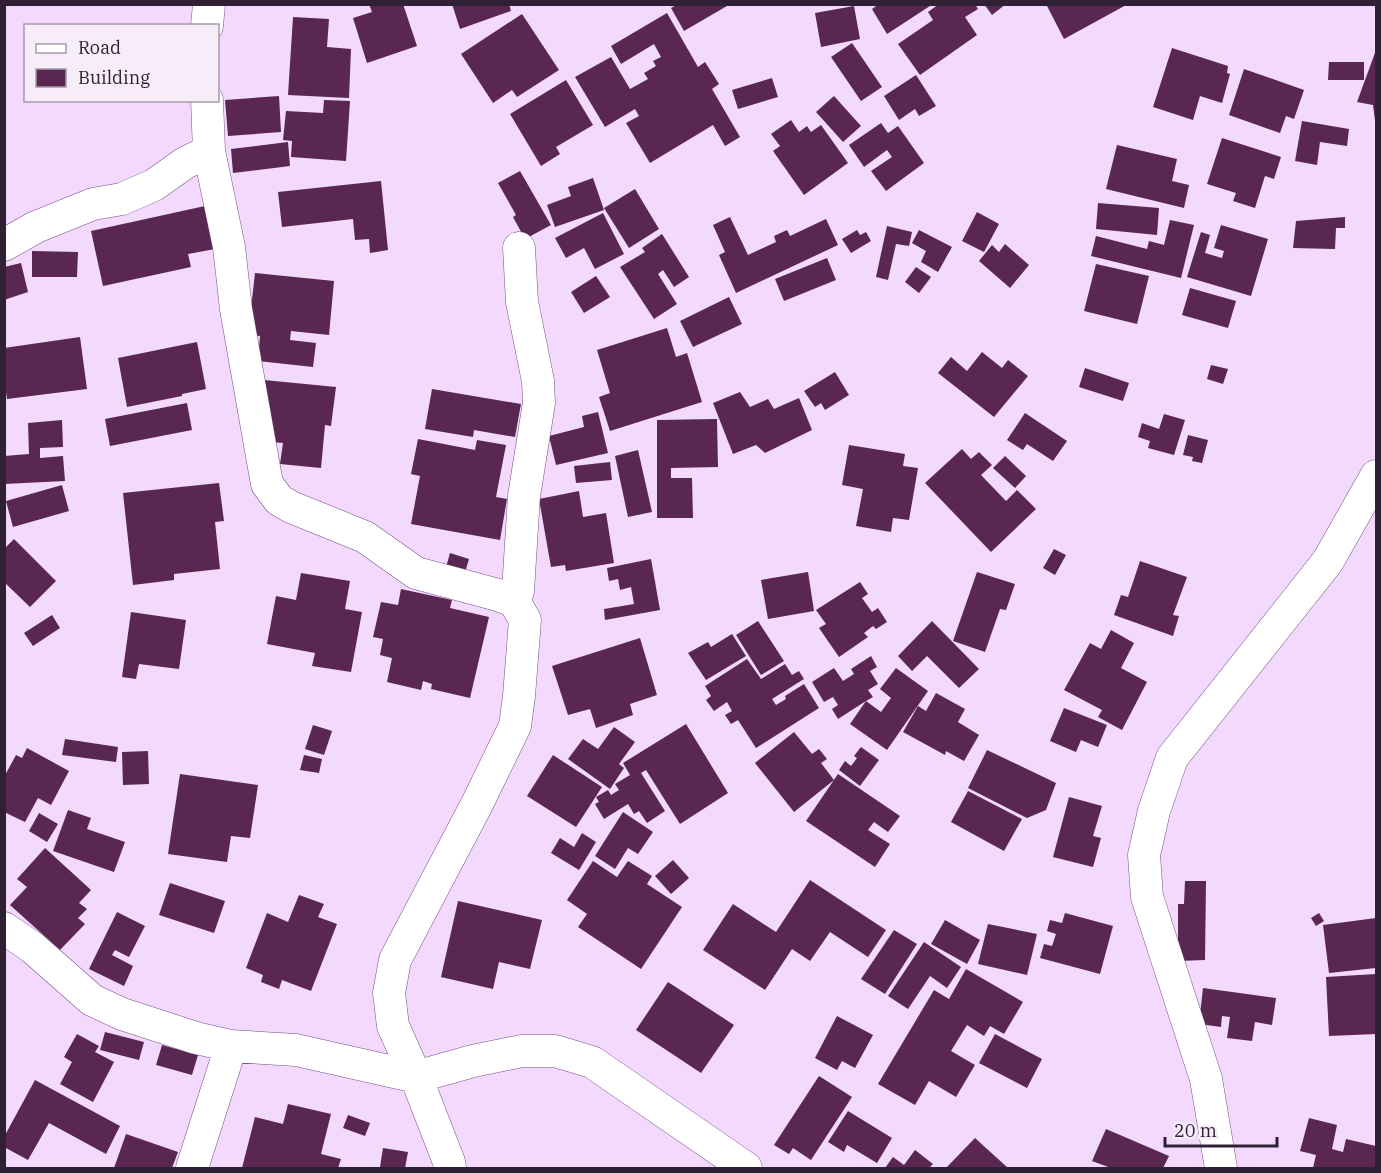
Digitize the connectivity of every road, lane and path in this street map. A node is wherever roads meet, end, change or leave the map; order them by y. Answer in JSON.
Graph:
{"nodes":[{"id":1,"x":209,"y":4,"type":"edge"},
{"id":2,"x":207,"y":24,"type":"edge"},
{"id":3,"x":207,"y":102,"type":"edge"},
{"id":4,"x":209,"y":151,"type":"junction"},
{"id":5,"x":4,"y":245,"type":"edge"},
{"id":6,"x":519,"y":248,"type":"dead end"},
{"id":7,"x":1377,"y":476,"type":"edge"},
{"id":8,"x":514,"y":601,"type":"junction"},
{"id":9,"x":4,"y":928,"type":"edge"},
{"id":10,"x":231,"y":1046,"type":"junction"},
{"id":11,"x":416,"y":1077,"type":"junction"},
{"id":12,"x":192,"y":1168,"type":"edge"},
{"id":13,"x":450,"y":1168,"type":"edge"},
{"id":14,"x":746,"y":1168,"type":"edge"},
{"id":15,"x":1221,"y":1168,"type":"edge"}],
"edges":[{"from":1,"to":2,"type":"street"},
{"from":3,"to":4,"type":"street"},
{"from":4,"to":5,"type":"street"},
{"from":4,"to":8,"type":"street"},
{"from":6,"to":8,"type":"street"},
{"from":7,"to":15,"type":"street"},
{"from":8,"to":11,"type":"street"},
{"from":9,"to":10,"type":"street"},
{"from":10,"to":11,"type":"street"},
{"from":10,"to":12,"type":"street"},
{"from":11,"to":13,"type":"street"},
{"from":11,"to":14,"type":"street"}]}
